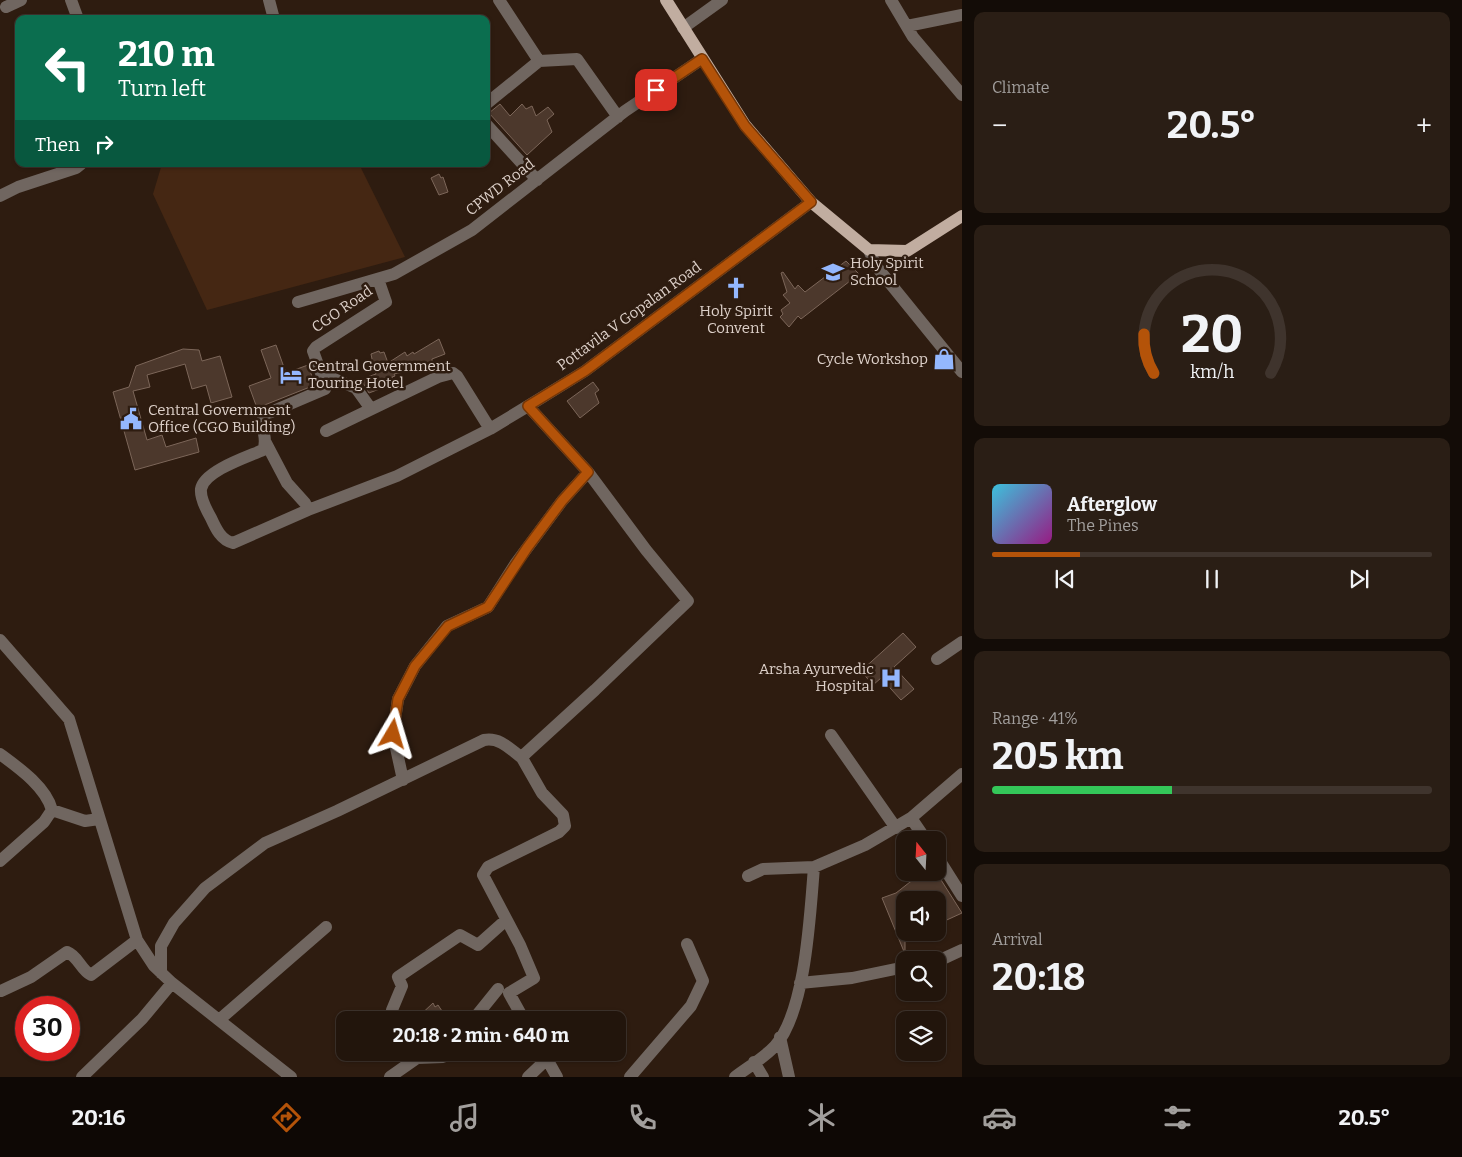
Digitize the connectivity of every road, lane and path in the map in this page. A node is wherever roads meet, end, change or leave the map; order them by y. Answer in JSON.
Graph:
{"nodes":[{"id":1,"x":21,"y":0,"type":"edge"},
{"id":2,"x":71,"y":0,"type":"edge"},
{"id":3,"x":269,"y":0,"type":"edge"},
{"id":4,"x":499,"y":0,"type":"edge"},
{"id":5,"x":666,"y":0,"type":"edge"},
{"id":6,"x":722,"y":0,"type":"edge"},
{"id":7,"x":891,"y":0,"type":"edge"},
{"id":8,"x":2,"y":5,"type":"edge"},
{"id":9,"x":77,"y":15,"type":"edge"},
{"id":10,"x":273,"y":15,"type":"edge"},
{"id":11,"x":962,"y":15,"type":"edge"},
{"id":12,"x":906,"y":26,"type":"junction"},
{"id":13,"x":683,"y":28,"type":"junction"},
{"id":14,"x":702,"y":59,"type":"junction"},
{"id":15,"x":539,"y":61,"type":"junction"},
{"id":16,"x":962,"y":95,"type":"edge"},
{"id":17,"x":490,"y":101,"type":"edge"},
{"id":18,"x":618,"y":117,"type":"junction"},
{"id":19,"x":490,"y":128,"type":"edge"},
{"id":20,"x":77,"y":167,"type":"edge"},
{"id":21,"x":537,"y":180,"type":"junction"},
{"id":22,"x":0,"y":196,"type":"edge"},
{"id":23,"x":811,"y":202,"type":"junction"},
{"id":24,"x":962,"y":216,"type":"edge"},
{"id":25,"x":869,"y":250,"type":"junction"},
{"id":26,"x":378,"y":279,"type":"junction"},
{"id":27,"x":298,"y":302,"type":"dead end"},
{"id":28,"x":962,"y":372,"type":"edge"},
{"id":29,"x":322,"y":374,"type":"junction"},
{"id":30,"x":528,"y":406,"type":"junction"},
{"id":31,"x":372,"y":410,"type":"junction"},
{"id":32,"x":490,"y":429,"type":"junction"},
{"id":33,"x":326,"y":431,"type":"dead end"},
{"id":34,"x":266,"y":443,"type":"junction"},
{"id":35,"x":588,"y":472,"type":"junction"},
{"id":36,"x":308,"y":510,"type":"junction"},
{"id":37,"x":0,"y":640,"type":"edge"},
{"id":38,"x":962,"y":642,"type":"edge"},
{"id":39,"x":937,"y":659,"type":"dead end"},
{"id":40,"x":831,"y":735,"type":"dead end"},
{"id":41,"x":0,"y":754,"type":"edge"},
{"id":42,"x":522,"y":758,"type":"junction"},
{"id":43,"x":962,"y":774,"type":"edge"},
{"id":44,"x":403,"y":780,"type":"junction"},
{"id":45,"x":52,"y":810,"type":"junction"},
{"id":46,"x":911,"y":818,"type":"junction"},
{"id":47,"x":99,"y":819,"type":"junction"},
{"id":48,"x":896,"y":828,"type":"junction"},
{"id":49,"x":920,"y":831,"type":"edge"},
{"id":50,"x":0,"y":861,"type":"edge"},
{"id":51,"x":814,"y":867,"type":"junction"},
{"id":52,"x":946,"y":871,"type":"edge"},
{"id":53,"x":748,"y":876,"type":"dead end"},
{"id":54,"x":962,"y":896,"type":"edge"},
{"id":55,"x":506,"y":920,"type":"junction"},
{"id":56,"x":326,"y":927,"type":"dead end"},
{"id":57,"x":137,"y":940,"type":"junction"},
{"id":58,"x":687,"y":944,"type":"dead end"},
{"id":59,"x":962,"y":950,"type":"edge"},
{"id":60,"x":946,"y":957,"type":"edge"},
{"id":61,"x":896,"y":969,"type":"edge"},
{"id":62,"x":161,"y":973,"type":"junction"},
{"id":63,"x":172,"y":983,"type":"junction"},
{"id":64,"x":800,"y":983,"type":"junction"},
{"id":65,"x":498,"y":989,"type":"dead end"},
{"id":66,"x":1,"y":990,"type":"edge"},
{"id":67,"x":392,"y":1011,"type":"edge"},
{"id":68,"x":480,"y":1011,"type":"edge"},
{"id":69,"x":519,"y":1011,"type":"edge"},
{"id":70,"x":219,"y":1020,"type":"junction"},
{"id":71,"x":780,"y":1038,"type":"junction"},
{"id":72,"x":410,"y":1061,"type":"edge"},
{"id":73,"x":541,"y":1061,"type":"edge"},
{"id":74,"x":548,"y":1061,"type":"edge"},
{"id":75,"x":754,"y":1062,"type":"junction"},
{"id":76,"x":82,"y":1077,"type":"edge"},
{"id":77,"x":291,"y":1077,"type":"edge"},
{"id":78,"x":390,"y":1077,"type":"edge"},
{"id":79,"x":528,"y":1077,"type":"edge"},
{"id":80,"x":557,"y":1077,"type":"edge"},
{"id":81,"x":630,"y":1077,"type":"edge"},
{"id":82,"x":735,"y":1077,"type":"edge"},
{"id":83,"x":763,"y":1077,"type":"edge"},
{"id":84,"x":789,"y":1077,"type":"edge"}],
"edges":[{"from":1,"to":8,"type":"street"},
{"from":2,"to":9,"type":"street"},
{"from":3,"to":10,"type":"street"},
{"from":4,"to":15,"type":"street"},
{"from":5,"to":13,"type":"main road"},
{"from":6,"to":13,"type":"street"},
{"from":7,"to":12,"type":"street"},
{"from":11,"to":12,"type":"street"},
{"from":12,"to":16,"type":"street"},
{"from":13,"to":14,"type":"main road"},
{"from":14,"to":18,"type":"street","name":"CPWD Road"},
{"from":14,"to":23,"type":"main road"},
{"from":15,"to":17,"type":"street"},
{"from":15,"to":18,"type":"street"},
{"from":18,"to":21,"type":"street","name":"CPWD Road"},
{"from":19,"to":21,"type":"street"},
{"from":20,"to":22,"type":"street"},
{"from":21,"to":26,"type":"street","name":"CPWD Road"},
{"from":23,"to":25,"type":"main road"},
{"from":23,"to":30,"type":"street","name":"Pottavila V Gopalan Road"},
{"from":24,"to":25,"type":"main road"},
{"from":25,"to":28,"type":"street"},
{"from":26,"to":27,"type":"street","name":"CPWD Road"},
{"from":26,"to":29,"type":"street","name":"CGO Road"},
{"from":29,"to":31,"type":"street"},
{"from":29,"to":34,"type":"street"},
{"from":30,"to":32,"type":"street","name":"Pottavila V Gopalan Road"},
{"from":30,"to":35,"type":"street"},
{"from":31,"to":32,"type":"street"},
{"from":31,"to":33,"type":"street"},
{"from":32,"to":36,"type":"street","name":"Pottavila V Gopalan Road"},
{"from":34,"to":36,"type":"street"},
{"from":34,"to":36,"type":"street","name":"Pottavila V Gopalan Road"},
{"from":35,"to":42,"type":"street"},
{"from":35,"to":44,"type":"street"},
{"from":37,"to":47,"type":"street"},
{"from":38,"to":39,"type":"street"},
{"from":40,"to":48,"type":"street"},
{"from":41,"to":45,"type":"street"},
{"from":42,"to":44,"type":"street"},
{"from":42,"to":55,"type":"street"},
{"from":43,"to":46,"type":"street"},
{"from":44,"to":62,"type":"street"},
{"from":45,"to":47,"type":"street"},
{"from":45,"to":50,"type":"street"},
{"from":46,"to":48,"type":"street"},
{"from":46,"to":49,"type":"street"},
{"from":47,"to":57,"type":"street"},
{"from":48,"to":51,"type":"street"},
{"from":51,"to":53,"type":"street"},
{"from":51,"to":64,"type":"street"},
{"from":52,"to":54,"type":"street"},
{"from":55,"to":67,"type":"street"},
{"from":55,"to":69,"type":"street"},
{"from":56,"to":70,"type":"street"},
{"from":57,"to":62,"type":"street"},
{"from":57,"to":66,"type":"street"},
{"from":58,"to":81,"type":"street"},
{"from":59,"to":60,"type":"street"},
{"from":61,"to":64,"type":"street"},
{"from":62,"to":63,"type":"street"},
{"from":63,"to":70,"type":"street"},
{"from":63,"to":76,"type":"street"},
{"from":64,"to":71,"type":"street"},
{"from":65,"to":68,"type":"street"},
{"from":70,"to":77,"type":"street"},
{"from":71,"to":75,"type":"street"},
{"from":71,"to":84,"type":"street"},
{"from":72,"to":78,"type":"street"},
{"from":73,"to":79,"type":"street"},
{"from":74,"to":80,"type":"street"},
{"from":75,"to":82,"type":"street"},
{"from":75,"to":83,"type":"street"}]}
